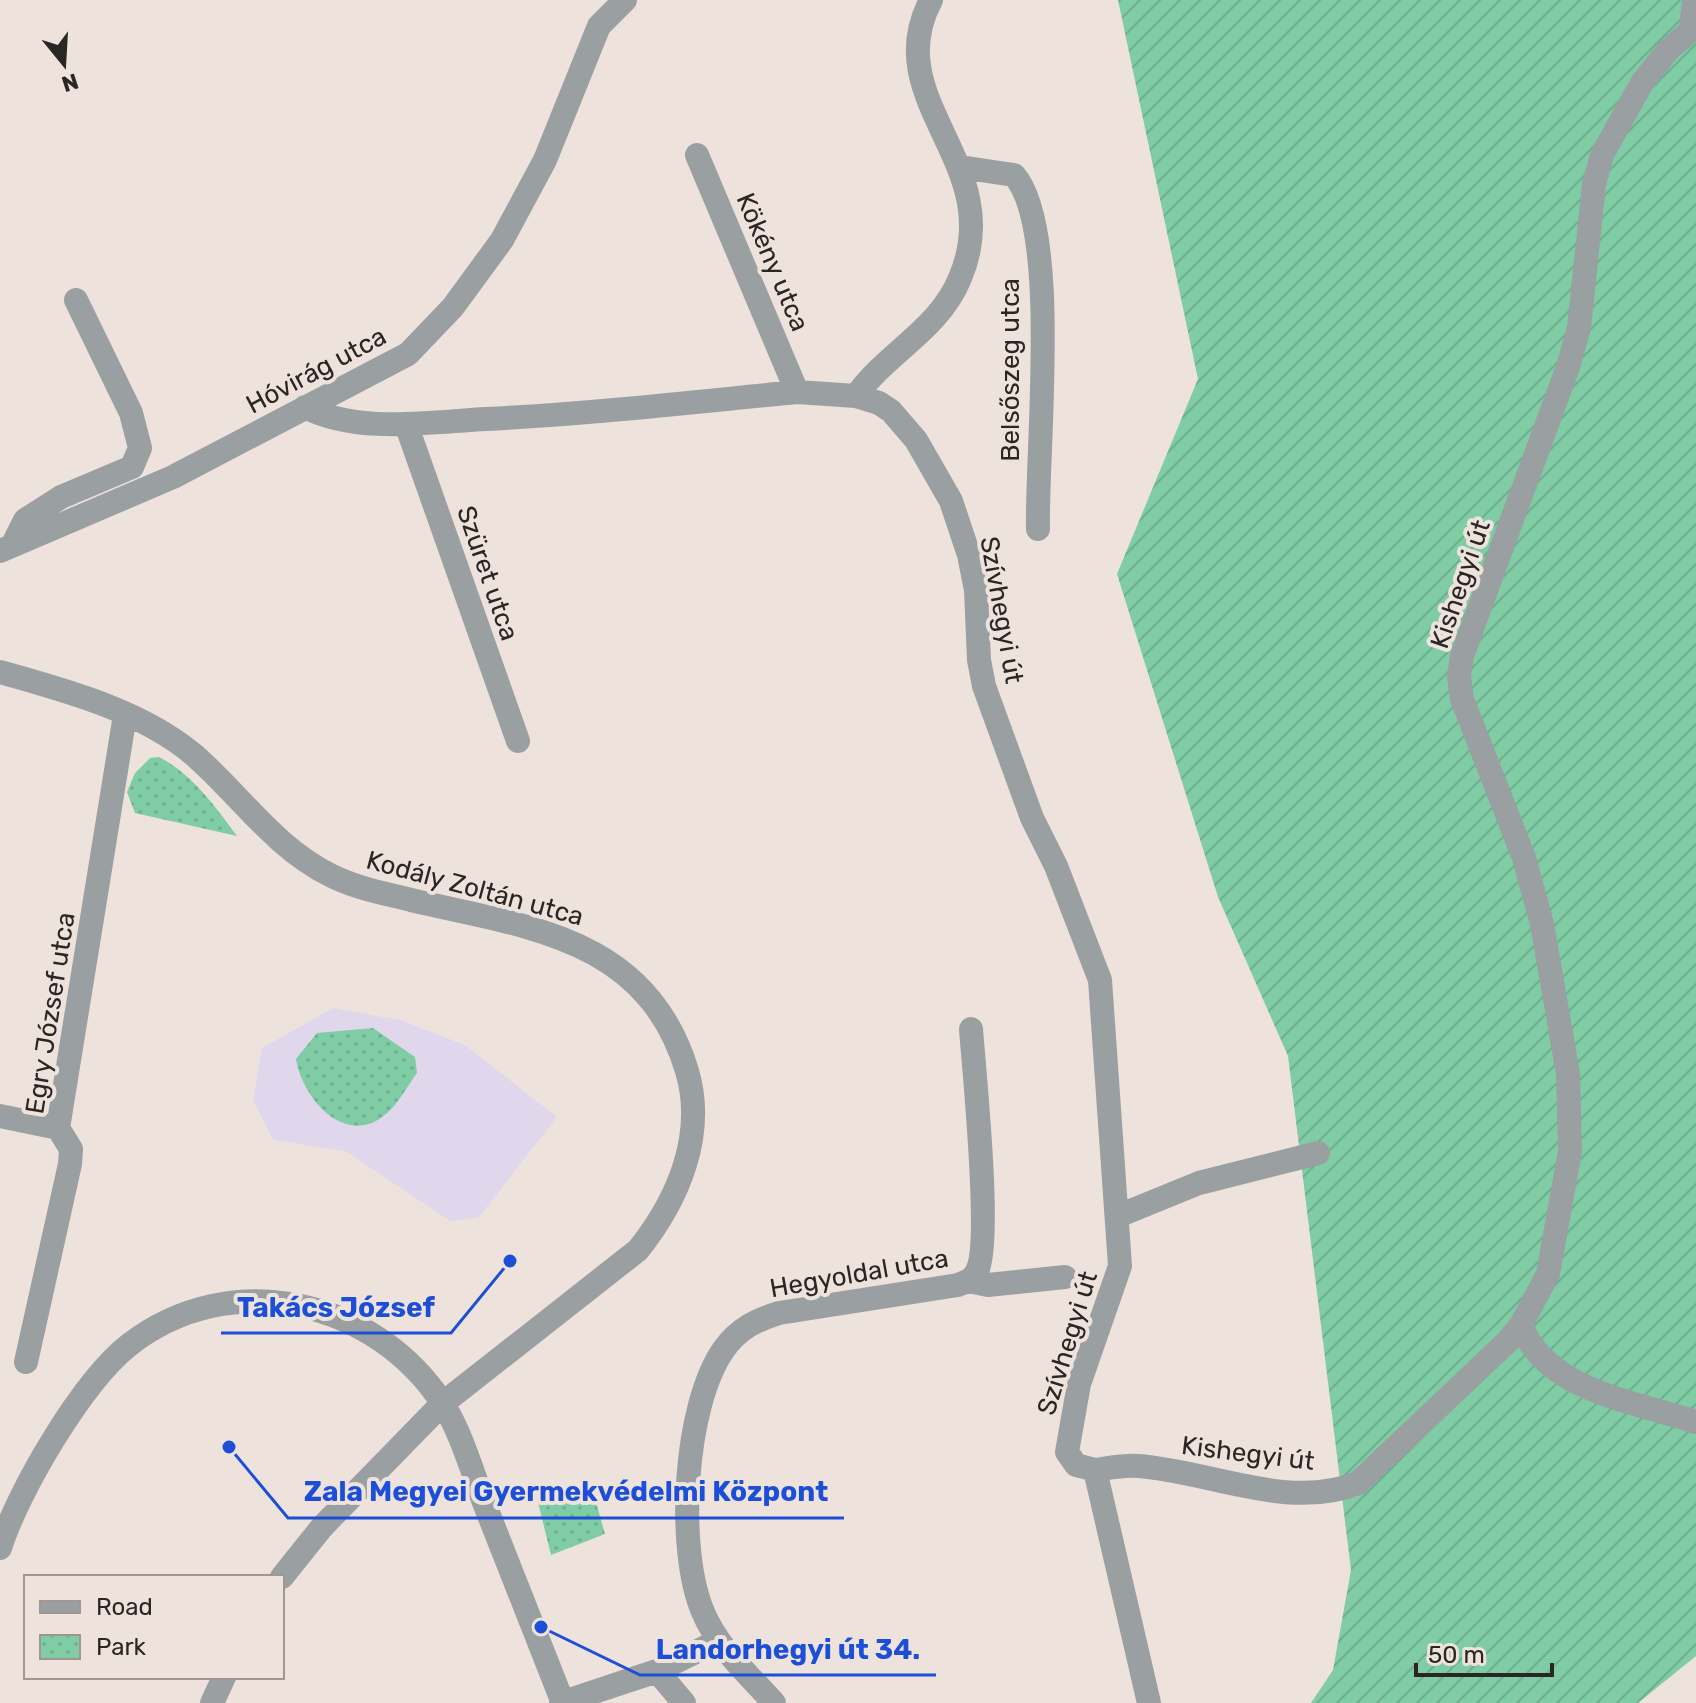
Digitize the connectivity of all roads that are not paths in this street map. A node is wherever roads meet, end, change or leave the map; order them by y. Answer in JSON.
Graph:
{"nodes":[{"id":1,"x":625,"y":0,"type":"edge"},
{"id":2,"x":931,"y":0,"type":"edge"},
{"id":3,"x":1694,"y":0,"type":"edge"},
{"id":4,"x":1693,"y":26,"type":"edge"},
{"id":5,"x":697,"y":155,"type":"dead end"},
{"id":6,"x":960,"y":167,"type":"junction"},
{"id":7,"x":76,"y":300,"type":"dead end"},
{"id":8,"x":797,"y":392,"type":"junction"},
{"id":9,"x":856,"y":396,"type":"junction"},
{"id":10,"x":305,"y":407,"type":"junction"},
{"id":11,"x":406,"y":424,"type":"junction"},
{"id":12,"x":1038,"y":529,"type":"dead end"},
{"id":13,"x":7,"y":548,"type":"edge"},
{"id":14,"x":0,"y":672,"type":"edge"},
{"id":15,"x":125,"y":715,"type":"junction"},
{"id":16,"x":518,"y":741,"type":"dead end"},
{"id":17,"x":971,"y":1029,"type":"dead end"},
{"id":18,"x":0,"y":1116,"type":"edge"},
{"id":19,"x":58,"y":1128,"type":"junction"},
{"id":20,"x":1318,"y":1153,"type":"dead end"},
{"id":21,"x":1118,"y":1216,"type":"junction"},
{"id":22,"x":1065,"y":1277,"type":"dead end"},
{"id":23,"x":969,"y":1281,"type":"junction"},
{"id":24,"x":1521,"y":1325,"type":"junction"},
{"id":25,"x":26,"y":1362,"type":"dead end"},
{"id":26,"x":442,"y":1404,"type":"junction"},
{"id":27,"x":1696,"y":1422,"type":"edge"},
{"id":28,"x":1095,"y":1470,"type":"junction"},
{"id":29,"x":1,"y":1533,"type":"edge"},
{"id":30,"x":284,"y":1575,"type":"edge"},
{"id":31,"x":718,"y":1641,"type":"junction"},
{"id":32,"x":657,"y":1671,"type":"junction"},
{"id":33,"x":223,"y":1679,"type":"edge"},
{"id":34,"x":212,"y":1703,"type":"edge"},
{"id":35,"x":562,"y":1703,"type":"edge"},
{"id":36,"x":684,"y":1703,"type":"edge"},
{"id":37,"x":774,"y":1703,"type":"edge"},
{"id":38,"x":1149,"y":1703,"type":"edge"}],
"edges":[{"from":1,"to":10,"type":"street","name":"Hóvirág utca"},
{"from":2,"to":6,"type":"street","name":"Belsőszeg utca"},
{"from":3,"to":4,"type":"street"},
{"from":4,"to":24,"type":"street","name":"Kishegyi út"},
{"from":5,"to":8,"type":"street","name":"Kökény utca"},
{"from":6,"to":9,"type":"street","name":"Belsőszeg utca"},
{"from":6,"to":12,"type":"street","name":"Belsőszeg utca"},
{"from":7,"to":13,"type":"street"},
{"from":8,"to":9,"type":"street","name":"Szívhegyi út"},
{"from":8,"to":11,"type":"street","name":"Szívhegyi út"},
{"from":9,"to":21,"type":"street","name":"Szívhegyi út"},
{"from":10,"to":11,"type":"street","name":"Szívhegyi út"},
{"from":10,"to":13,"type":"street","name":"Hóvirág utca"},
{"from":11,"to":16,"type":"street","name":"Szüret utca"},
{"from":14,"to":15,"type":"street","name":"Kodály Zoltán utca"},
{"from":15,"to":19,"type":"street","name":"Egry József utca"},
{"from":15,"to":26,"type":"street","name":"Kodály Zoltán utca"},
{"from":17,"to":23,"type":"street","name":"Hegyoldal utca"},
{"from":18,"to":19,"type":"street"},
{"from":19,"to":25,"type":"street","name":"Egry József utca"},
{"from":20,"to":21,"type":"street"},
{"from":21,"to":28,"type":"street","name":"Szívhegyi út"},
{"from":22,"to":23,"type":"street","name":"Hegyoldal utca"},
{"from":23,"to":31,"type":"street","name":"Hegyoldal utca"},
{"from":24,"to":27,"type":"street"},
{"from":24,"to":28,"type":"street","name":"Kishegyi út"},
{"from":26,"to":29,"type":"street"},
{"from":26,"to":30,"type":"street","name":"Kodály Zoltán utca"},
{"from":26,"to":35,"type":"street"},
{"from":28,"to":38,"type":"street"},
{"from":31,"to":32,"type":"street"},
{"from":31,"to":37,"type":"street","name":"Hegyoldal utca"},
{"from":32,"to":35,"type":"street"},
{"from":32,"to":36,"type":"street"},
{"from":33,"to":34,"type":"street"}]}
